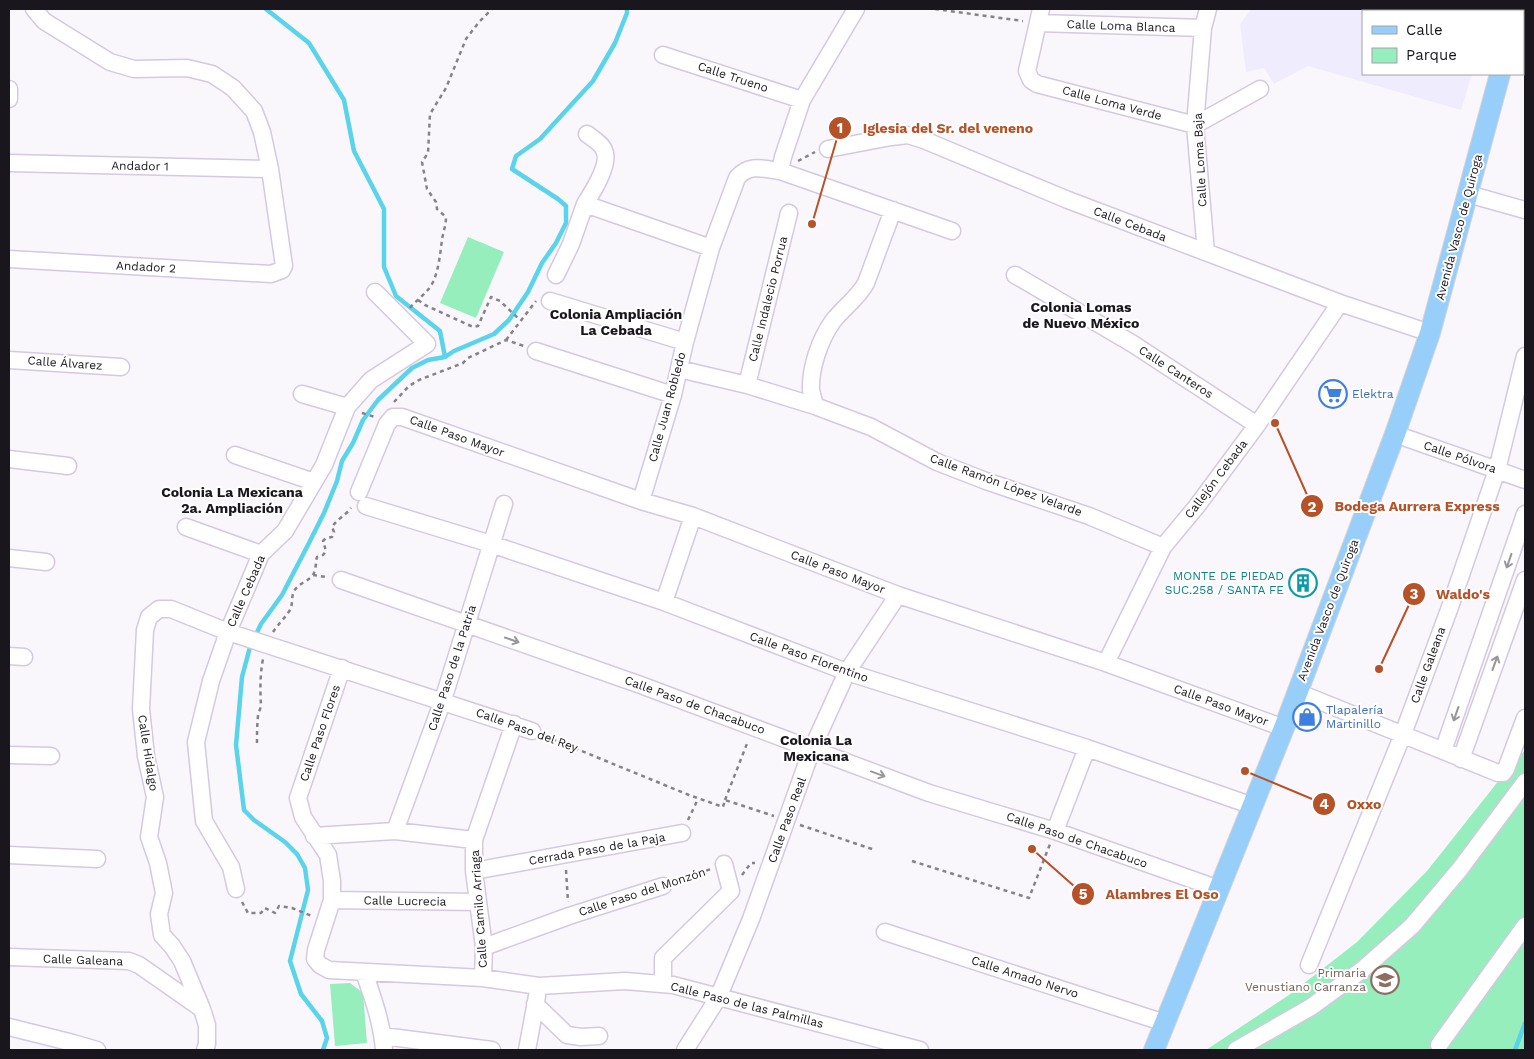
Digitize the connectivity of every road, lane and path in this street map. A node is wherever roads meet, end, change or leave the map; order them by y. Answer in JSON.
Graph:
{"nodes":[{"id":1,"x":34,"y":9,"type":"edge"},
{"id":2,"x":492,"y":9,"type":"edge"},
{"id":3,"x":856,"y":9,"type":"edge"},
{"id":4,"x":935,"y":9,"type":"edge"},
{"id":5,"x":1208,"y":9,"type":"edge"},
{"id":6,"x":1039,"y":16,"type":"edge"},
{"id":7,"x":1203,"y":28,"type":"junction"},
{"id":8,"x":663,"y":54,"type":"dead end"},
{"id":9,"x":1500,"y":75,"type":"edge"},
{"id":10,"x":9,"y":88,"type":"edge"},
{"id":11,"x":1260,"y":89,"type":"dead end"},
{"id":12,"x":9,"y":99,"type":"edge"},
{"id":13,"x":802,"y":100,"type":"junction"},
{"id":14,"x":1195,"y":125,"type":"junction"},
{"id":15,"x":587,"y":134,"type":"dead end"},
{"id":16,"x":828,"y":149,"type":"dead end"},
{"id":17,"x":9,"y":163,"type":"edge"},
{"id":18,"x":270,"y":168,"type":"junction"},
{"id":19,"x":780,"y":171,"type":"junction"},
{"id":20,"x":1468,"y":194,"type":"junction"},
{"id":21,"x":585,"y":204,"type":"junction"},
{"id":22,"x":894,"y":210,"type":"junction"},
{"id":23,"x":1525,"y":210,"type":"edge"},
{"id":24,"x":789,"y":213,"type":"dead end"},
{"id":25,"x":952,"y":231,"type":"dead end"},
{"id":26,"x":711,"y":248,"type":"junction"},
{"id":27,"x":1206,"y":252,"type":"junction"},
{"id":28,"x":9,"y":260,"type":"edge"},
{"id":29,"x":556,"y":275,"type":"dead end"},
{"id":30,"x":1015,"y":275,"type":"dead end"},
{"id":31,"x":375,"y":292,"type":"dead end"},
{"id":32,"x":418,"y":300,"type":"junction"},
{"id":33,"x":550,"y":301,"type":"joint"},
{"id":34,"x":1340,"y":303,"type":"junction"},
{"id":35,"x":413,"y":304,"type":"dead end"},
{"id":36,"x":520,"y":320,"type":"junction"},
{"id":37,"x":1430,"y":333,"type":"junction"},
{"id":38,"x":506,"y":340,"type":"dead end"},
{"id":39,"x":685,"y":342,"type":"junction"},
{"id":40,"x":536,"y":351,"type":"dead end"},
{"id":41,"x":1525,"y":356,"type":"edge"},
{"id":42,"x":9,"y":360,"type":"edge"},
{"id":43,"x":121,"y":367,"type":"dead end"},
{"id":44,"x":679,"y":369,"type":"junction"},
{"id":45,"x":747,"y":385,"type":"junction"},
{"id":46,"x":302,"y":394,"type":"dead end"},
{"id":47,"x":673,"y":395,"type":"junction"},
{"id":48,"x":815,"y":406,"type":"junction"},
{"id":49,"x":346,"y":407,"type":"junction"},
{"id":50,"x":393,"y":417,"type":"joint"},
{"id":51,"x":1258,"y":425,"type":"junction"},
{"id":52,"x":1395,"y":434,"type":"junction"},
{"id":53,"x":235,"y":455,"type":"dead end"},
{"id":54,"x":9,"y":459,"type":"edge"},
{"id":55,"x":68,"y":466,"type":"dead end"},
{"id":56,"x":1497,"y":470,"type":"junction"},
{"id":57,"x":1525,"y":480,"type":"edge"},
{"id":58,"x":314,"y":482,"type":"junction"},
{"id":59,"x":641,"y":501,"type":"junction"},
{"id":60,"x":504,"y":504,"type":"dead end"},
{"id":61,"x":1525,"y":514,"type":"edge"},
{"id":62,"x":693,"y":516,"type":"junction"},
{"id":63,"x":186,"y":526,"type":"dead end"},
{"id":64,"x":491,"y":544,"type":"junction"},
{"id":65,"x":1163,"y":546,"type":"junction"},
{"id":66,"x":261,"y":554,"type":"junction"},
{"id":67,"x":9,"y":558,"type":"edge"},
{"id":68,"x":46,"y":562,"type":"dead end"},
{"id":69,"x":341,"y":580,"type":"dead end"},
{"id":70,"x":1525,"y":580,"type":"edge"},
{"id":71,"x":898,"y":595,"type":"junction"},
{"id":72,"x":664,"y":602,"type":"junction"},
{"id":73,"x":171,"y":609,"type":"joint"},
{"id":74,"x":466,"y":624,"type":"junction"},
{"id":75,"x":233,"y":633,"type":"junction"},
{"id":76,"x":1484,"y":634,"type":"junction"},
{"id":77,"x":1504,"y":641,"type":"junction"},
{"id":78,"x":264,"y":647,"type":"junction"},
{"id":79,"x":1106,"y":663,"type":"junction"},
{"id":80,"x":342,"y":668,"type":"junction"},
{"id":81,"x":847,"y":672,"type":"junction"},
{"id":82,"x":1297,"y":692,"type":"junction"},
{"id":83,"x":443,"y":700,"type":"junction"},
{"id":84,"x":1525,"y":718,"type":"edge"},
{"id":85,"x":514,"y":724,"type":"junction"},
{"id":86,"x":754,"y":726,"type":"junction"},
{"id":87,"x":1284,"y":728,"type":"junction"},
{"id":88,"x":532,"y":731,"type":"joint"},
{"id":89,"x":1403,"y":734,"type":"junction"},
{"id":90,"x":257,"y":743,"type":"dead end"},
{"id":91,"x":1087,"y":748,"type":"junction"},
{"id":92,"x":812,"y":749,"type":"junction"},
{"id":93,"x":1443,"y":752,"type":"junction"},
{"id":94,"x":9,"y":755,"type":"edge"},
{"id":95,"x":51,"y":756,"type":"dead end"},
{"id":96,"x":1461,"y":759,"type":"junction"},
{"id":97,"x":1525,"y":782,"type":"edge"},
{"id":98,"x":698,"y":799,"type":"junction"},
{"id":99,"x":725,"y":800,"type":"junction"},
{"id":100,"x":1253,"y":806,"type":"junction"},
{"id":101,"x":787,"y":820,"type":"junction"},
{"id":102,"x":395,"y":831,"type":"junction"},
{"id":103,"x":1055,"y":831,"type":"junction"},
{"id":104,"x":682,"y":833,"type":"joint"},
{"id":105,"x":314,"y":836,"type":"junction"},
{"id":106,"x":474,"y":840,"type":"junction"},
{"id":107,"x":875,"y":850,"type":"dead end"},
{"id":108,"x":564,"y":854,"type":"junction"},
{"id":109,"x":9,"y":855,"type":"edge"},
{"id":110,"x":97,"y":859,"type":"dead end"},
{"id":111,"x":912,"y":861,"type":"dead end"},
{"id":112,"x":772,"y":863,"type":"junction"},
{"id":113,"x":724,"y":864,"type":"joint"},
{"id":114,"x":474,"y":871,"type":"junction"},
{"id":115,"x":662,"y":886,"type":"joint"},
{"id":116,"x":236,"y":889,"type":"dead end"},
{"id":117,"x":1219,"y":889,"type":"junction"},
{"id":118,"x":731,"y":890,"type":"junction"},
{"id":119,"x":332,"y":900,"type":"junction"},
{"id":120,"x":478,"y":902,"type":"junction"},
{"id":121,"x":248,"y":912,"type":"dead end"},
{"id":122,"x":311,"y":915,"type":"dead end"},
{"id":123,"x":568,"y":916,"type":"junction"},
{"id":124,"x":1525,"y":926,"type":"edge"},
{"id":125,"x":886,"y":932,"type":"dead end"},
{"id":126,"x":484,"y":948,"type":"junction"},
{"id":127,"x":9,"y":957,"type":"edge"},
{"id":128,"x":1309,"y":965,"type":"dead end"},
{"id":129,"x":364,"y":972,"type":"junction"},
{"id":130,"x":483,"y":978,"type":"junction"},
{"id":131,"x":662,"y":984,"type":"junction"},
{"id":132,"x":539,"y":986,"type":"junction"},
{"id":133,"x":718,"y":998,"type":"junction"},
{"id":134,"x":535,"y":1004,"type":"junction"},
{"id":135,"x":202,"y":1008,"type":"junction"},
{"id":136,"x":1165,"y":1023,"type":"junction"},
{"id":137,"x":9,"y":1027,"type":"edge"},
{"id":138,"x":599,"y":1036,"type":"dead end"},
{"id":139,"x":384,"y":1043,"type":"edge"},
{"id":140,"x":1439,"y":1045,"type":"dead end"},
{"id":141,"x":900,"y":1048,"type":"edge"},
{"id":142,"x":96,"y":1050,"type":"edge"},
{"id":143,"x":205,"y":1050,"type":"edge"},
{"id":144,"x":492,"y":1050,"type":"edge"},
{"id":145,"x":527,"y":1050,"type":"edge"},
{"id":146,"x":685,"y":1050,"type":"edge"},
{"id":147,"x":920,"y":1050,"type":"edge"},
{"id":148,"x":1154,"y":1050,"type":"edge"},
{"id":149,"x":1238,"y":1050,"type":"edge"}],
"edges":[{"from":1,"to":18,"type":"street"},
{"from":2,"to":32,"type":"path"},
{"from":3,"to":13,"type":"street"},
{"from":4,"to":6,"type":"path"},
{"from":5,"to":7,"type":"street","name":"Calle Loma Baja"},
{"from":6,"to":7,"type":"street","name":"Calle Loma Blanca"},
{"from":6,"to":14,"type":"street","name":"Calle Loma Verde"},
{"from":7,"to":14,"type":"street","name":"Calle Loma Baja"},
{"from":8,"to":13,"type":"street","name":"Calle Trueno"},
{"from":9,"to":20,"type":"main road","name":"Avenida Vasco de Quiroga"},
{"from":10,"to":12,"type":"street"},
{"from":11,"to":14,"type":"street"},
{"from":13,"to":19,"type":"street"},
{"from":14,"to":27,"type":"street","name":"Calle Loma Baja"},
{"from":15,"to":21,"type":"street"},
{"from":16,"to":27,"type":"street","name":"Calle Cebada"},
{"from":17,"to":18,"type":"street","name":"Andador 1"},
{"from":18,"to":28,"type":"street","name":"Andador 2"},
{"from":19,"to":22,"type":"street"},
{"from":19,"to":26,"type":"street","name":"Calle Juan Robledo"},
{"from":20,"to":23,"type":"street"},
{"from":20,"to":37,"type":"main road","name":"Avenida Vasco de Quiroga"},
{"from":21,"to":26,"type":"street"},
{"from":21,"to":29,"type":"street"},
{"from":22,"to":25,"type":"street"},
{"from":22,"to":48,"type":"street"},
{"from":24,"to":45,"type":"street","name":"Calle Indalecio Porrua"},
{"from":26,"to":39,"type":"street","name":"Calle Juan Robledo"},
{"from":27,"to":34,"type":"street","name":"Calle Cebada"},
{"from":30,"to":51,"type":"street","name":"Calle Canteros"},
{"from":31,"to":49,"type":"street","name":"Calle Cebada"},
{"from":32,"to":35,"type":"path"},
{"from":32,"to":36,"type":"path"},
{"from":33,"to":36,"type":"path"},
{"from":33,"to":39,"type":"street"},
{"from":34,"to":37,"type":"street","name":"Calle Cebada"},
{"from":34,"to":51,"type":"street","name":"Callejón Cebada"},
{"from":36,"to":38,"type":"path"},
{"from":37,"to":52,"type":"main road","name":"Avenida Vasco de Quiroga"},
{"from":39,"to":44,"type":"street","name":"Calle Juan Robledo"},
{"from":40,"to":47,"type":"street"},
{"from":41,"to":56,"type":"street","name":"Calle Galeana"},
{"from":42,"to":43,"type":"street","name":"Calle Álvarez"},
{"from":44,"to":45,"type":"street","name":"Calle Ramón López Velarde"},
{"from":44,"to":47,"type":"street","name":"Calle Juan Robledo"},
{"from":45,"to":48,"type":"street","name":"Calle Ramón López Velarde"},
{"from":46,"to":49,"type":"street"},
{"from":47,"to":59,"type":"street","name":"Calle Juan Robledo"},
{"from":48,"to":65,"type":"street","name":"Calle Ramón López Velarde"},
{"from":49,"to":58,"type":"street","name":"Calle Cebada"},
{"from":50,"to":59,"type":"street","name":"Calle Paso Mayor"},
{"from":50,"to":64,"type":"street","name":"Calle Paso Florentino"},
{"from":51,"to":65,"type":"street","name":"Callejón Cebada"},
{"from":52,"to":56,"type":"street","name":"Calle Pólvora"},
{"from":52,"to":82,"type":"main road","name":"Avenida Vasco de Quiroga"},
{"from":53,"to":58,"type":"street"},
{"from":54,"to":55,"type":"street"},
{"from":56,"to":57,"type":"street","name":"Calle Pólvora"},
{"from":56,"to":89,"type":"street","name":"Calle Galeana"},
{"from":58,"to":66,"type":"street","name":"Calle Cebada"},
{"from":59,"to":62,"type":"street","name":"Calle Paso Mayor"},
{"from":60,"to":64,"type":"street","name":"Calle Paso de la Patria"},
{"from":61,"to":76,"type":"street","one_way":true},
{"from":62,"to":71,"type":"street","name":"Calle Paso Mayor"},
{"from":62,"to":72,"type":"street"},
{"from":63,"to":66,"type":"street"},
{"from":64,"to":72,"type":"street","name":"Calle Paso Florentino"},
{"from":64,"to":74,"type":"street","name":"Calle Paso de la Patria"},
{"from":65,"to":79,"type":"street","name":"Callejón Cebada"},
{"from":66,"to":75,"type":"street","name":"Calle Cebada"},
{"from":67,"to":68,"type":"street"},
{"from":69,"to":74,"type":"street","name":"Calle Paso de Chacabuco"},
{"from":70,"to":77,"type":"street"},
{"from":71,"to":79,"type":"street","name":"Calle Paso Mayor"},
{"from":71,"to":81,"type":"street","name":"Calle Paso Real"},
{"from":72,"to":81,"type":"street","name":"Calle Paso Florentino"},
{"from":73,"to":75,"type":"street","name":"Calle Paso del Rey"},
{"from":73,"to":135,"type":"street","name":"Calle Hidalgo"},
{"from":74,"to":83,"type":"street","name":"Calle Paso de la Patria"},
{"from":74,"to":86,"type":"street","name":"Calle Paso de Chacabuco","one_way":true},
{"from":75,"to":78,"type":"street","name":"Calle Paso del Rey"},
{"from":75,"to":116,"type":"street","name":"Calle Cebada"},
{"from":76,"to":77,"type":"street"},
{"from":76,"to":93,"type":"street","one_way":true},
{"from":96,"to":77,"type":"street","one_way":true},
{"from":78,"to":80,"type":"street","name":"Calle Paso del Rey"},
{"from":78,"to":90,"type":"path"},
{"from":79,"to":87,"type":"street","name":"Calle Paso Mayor"},
{"from":80,"to":83,"type":"street","name":"Calle Paso del Rey"},
{"from":80,"to":105,"type":"street","name":"Calle Paso Flores"},
{"from":81,"to":91,"type":"street","name":"Calle Paso Florentino"},
{"from":81,"to":92,"type":"street","name":"Calle Paso Real"},
{"from":82,"to":87,"type":"main road","name":"Avenida Vasco de Quiroga"},
{"from":82,"to":89,"type":"street"},
{"from":83,"to":85,"type":"street","name":"Calle Paso del Rey"},
{"from":83,"to":102,"type":"street","name":"Calle Paso de la Patria"},
{"from":84,"to":96,"type":"street"},
{"from":85,"to":88,"type":"street","name":"Calle Paso del Rey"},
{"from":85,"to":106,"type":"street","name":"Calle Camilo Arriaga"},
{"from":86,"to":92,"type":"street","name":"Calle Paso de Chacabuco"},
{"from":86,"to":99,"type":"path"},
{"from":87,"to":100,"type":"main road","name":"Avenida Vasco de Quiroga"},
{"from":88,"to":98,"type":"path","name":"Calle Paso del Rey"},
{"from":89,"to":93,"type":"street"},
{"from":89,"to":128,"type":"street","name":"Calle Galeana"},
{"from":91,"to":100,"type":"street","name":"Calle Paso Florentino"},
{"from":91,"to":103,"type":"street"},
{"from":92,"to":101,"type":"street","name":"Calle Paso Real"},
{"from":92,"to":103,"type":"street","name":"Calle Paso de Chacabuco","one_way":true},
{"from":93,"to":96,"type":"street"},
{"from":94,"to":95,"type":"street"},
{"from":97,"to":149,"type":"street"},
{"from":98,"to":99,"type":"path","name":"Calle Paso del Rey"},
{"from":98,"to":104,"type":"path","name":"Cerrada Paso de la Paja"},
{"from":99,"to":101,"type":"path","name":"Calle Paso del Rey"},
{"from":100,"to":117,"type":"main road","name":"Avenida Vasco de Quiroga"},
{"from":101,"to":107,"type":"path","name":"Calle Paso del Rey"},
{"from":101,"to":112,"type":"street","name":"Calle Paso Real"},
{"from":102,"to":105,"type":"street"},
{"from":102,"to":106,"type":"street"},
{"from":103,"to":111,"type":"path"},
{"from":103,"to":117,"type":"street","name":"Calle Paso de Chacabuco"},
{"from":104,"to":108,"type":"street","name":"Cerrada Paso de la Paja"},
{"from":105,"to":119,"type":"street"},
{"from":106,"to":114,"type":"street","name":"Calle Camilo Arriaga"},
{"from":108,"to":114,"type":"street","name":"Cerrada Paso de la Paja"},
{"from":108,"to":123,"type":"path"},
{"from":109,"to":110,"type":"street"},
{"from":112,"to":118,"type":"path"},
{"from":112,"to":133,"type":"street","name":"Calle Paso Real"},
{"from":113,"to":115,"type":"path","name":"Calle Paso del Monzón"},
{"from":113,"to":118,"type":"street"},
{"from":114,"to":120,"type":"street","name":"Calle Camilo Arriaga"},
{"from":115,"to":123,"type":"street","name":"Calle Paso del Monzón"},
{"from":117,"to":136,"type":"main road","name":"Avenida Vasco de Quiroga"},
{"from":118,"to":131,"type":"street"},
{"from":119,"to":120,"type":"street","name":"Calle Lucrecia"},
{"from":119,"to":129,"type":"street","name":"Calle Paso de las Palmillas"},
{"from":120,"to":126,"type":"street","name":"Calle Camilo Arriaga"},
{"from":121,"to":122,"type":"path"},
{"from":123,"to":126,"type":"street","name":"Calle Paso del Monzón"},
{"from":124,"to":140,"type":"street"},
{"from":125,"to":136,"type":"street","name":"Calle Amado Nervo"},
{"from":126,"to":130,"type":"street","name":"Calle Camilo Arriaga"},
{"from":127,"to":135,"type":"street","name":"Calle Galeana"},
{"from":129,"to":130,"type":"street","name":"Calle Paso de las Palmillas"},
{"from":129,"to":139,"type":"street"},
{"from":130,"to":132,"type":"street","name":"Calle Paso de las Palmillas"},
{"from":131,"to":132,"type":"street","name":"Calle Paso de las Palmillas"},
{"from":131,"to":133,"type":"street","name":"Calle Paso de las Palmillas"},
{"from":132,"to":134,"type":"street"},
{"from":133,"to":141,"type":"street","name":"Calle Paso de las Palmillas"},
{"from":133,"to":146,"type":"street","name":"Calle Paso Real"},
{"from":134,"to":138,"type":"street"},
{"from":134,"to":145,"type":"street"},
{"from":135,"to":143,"type":"street","name":"Calle Hidalgo"},
{"from":136,"to":148,"type":"main road","name":"Avenida Vasco de Quiroga"},
{"from":137,"to":142,"type":"street"},
{"from":139,"to":144,"type":"street"},
{"from":141,"to":147,"type":"street","name":"Calle Paso de las Palmillas"}]}
